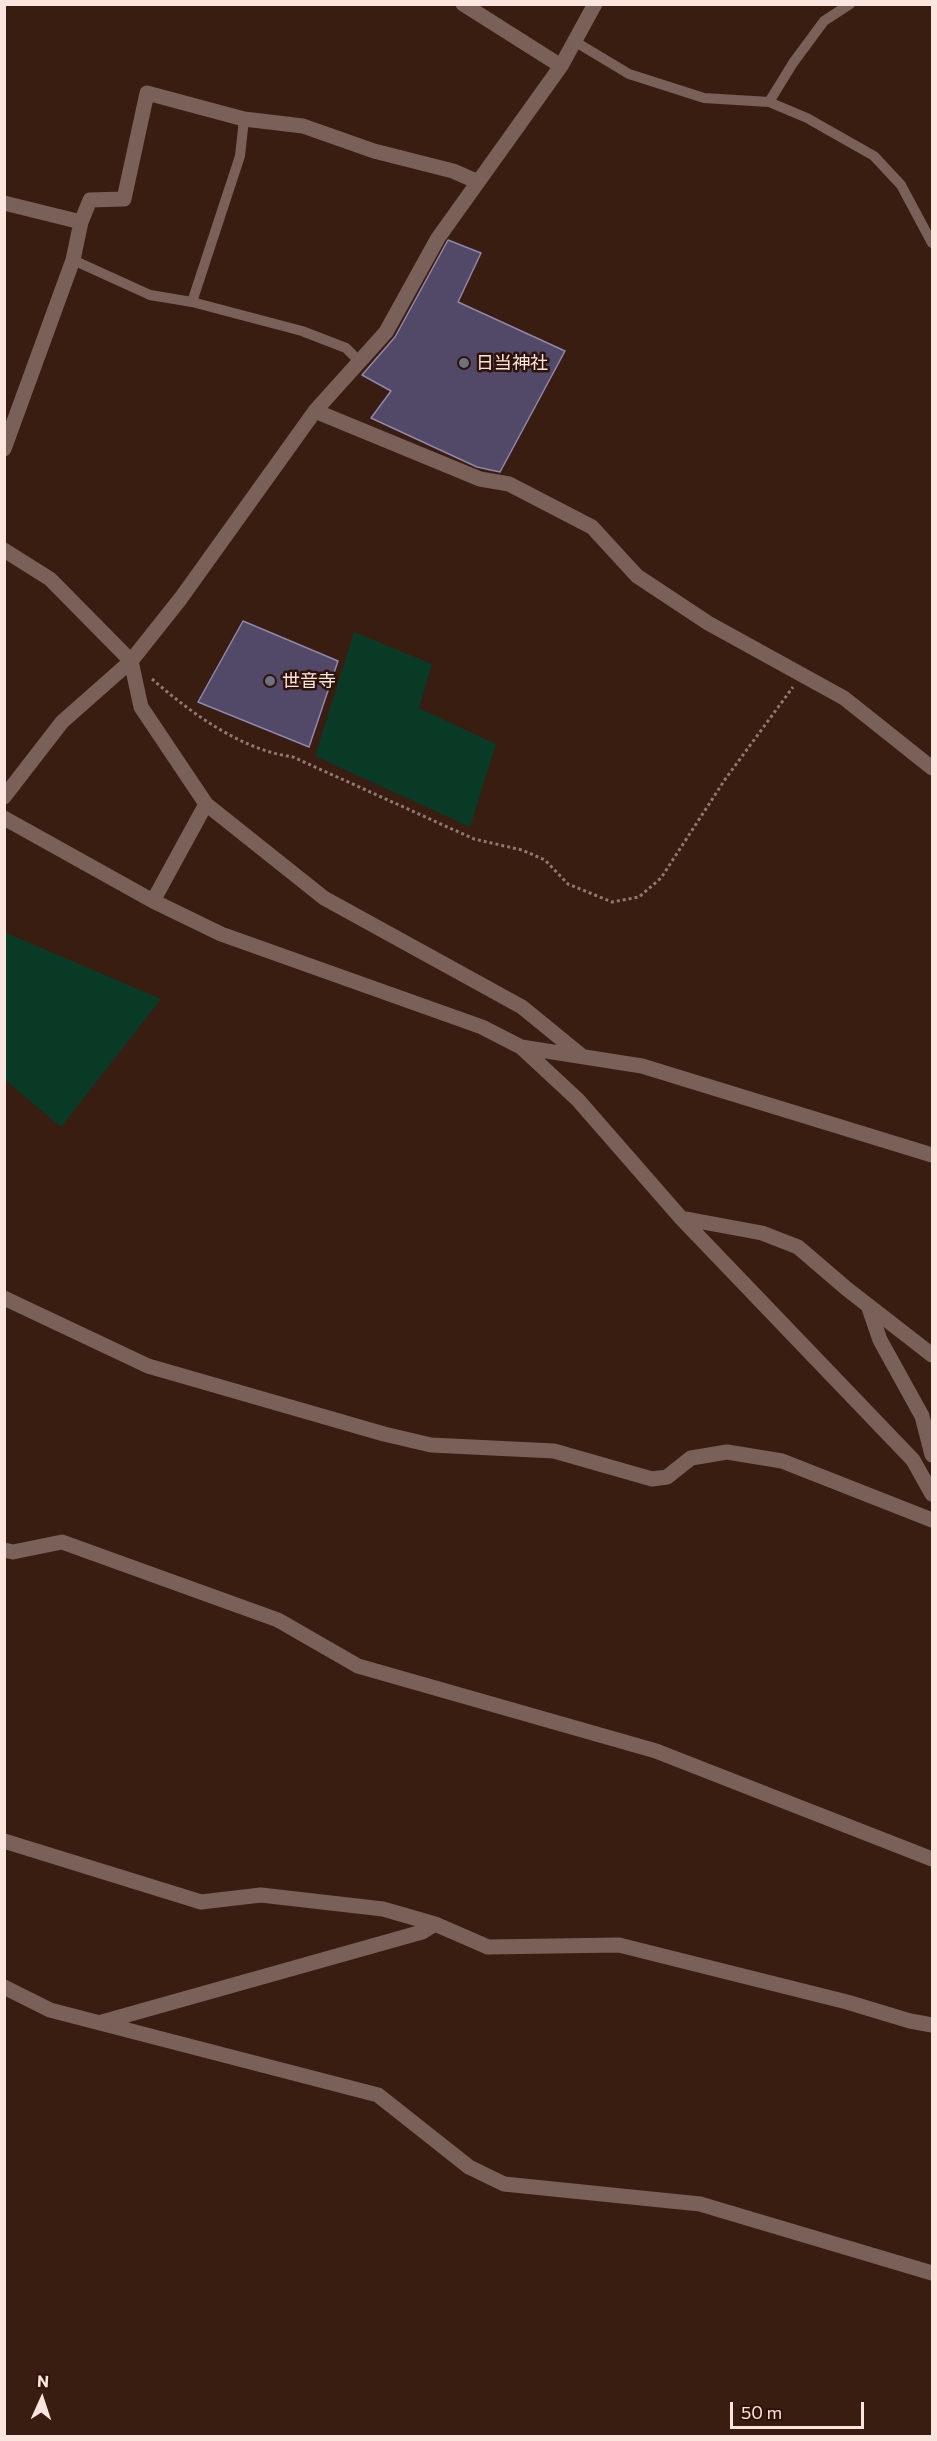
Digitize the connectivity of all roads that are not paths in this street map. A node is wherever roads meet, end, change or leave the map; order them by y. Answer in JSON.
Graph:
{"nodes":[{"id":1,"x":462,"y":4,"type":"edge"},
{"id":2,"x":595,"y":4,"type":"edge"},
{"id":3,"x":850,"y":4,"type":"edge"},
{"id":4,"x":574,"y":41,"type":"junction"},
{"id":5,"x":561,"y":66,"type":"junction"},
{"id":6,"x":769,"y":102,"type":"junction"},
{"id":7,"x":244,"y":119,"type":"junction"},
{"id":8,"x":476,"y":181,"type":"junction"},
{"id":9,"x":4,"y":203,"type":"edge"},
{"id":10,"x":81,"y":222,"type":"junction"},
{"id":11,"x":933,"y":243,"type":"edge"},
{"id":12,"x":73,"y":260,"type":"junction"},
{"id":13,"x":192,"y":302,"type":"junction"},
{"id":14,"x":361,"y":363,"type":"junction"},
{"id":15,"x":315,"y":411,"type":"junction"},
{"id":16,"x":4,"y":449,"type":"edge"},
{"id":17,"x":4,"y":550,"type":"edge"},
{"id":18,"x":131,"y":661,"type":"junction"},
{"id":19,"x":933,"y":768,"type":"edge"},
{"id":20,"x":4,"y":797,"type":"edge"},
{"id":21,"x":206,"y":804,"type":"junction"},
{"id":22,"x":4,"y":818,"type":"edge"},
{"id":23,"x":153,"y":901,"type":"junction"},
{"id":24,"x":521,"y":1047,"type":"junction"},
{"id":25,"x":582,"y":1056,"type":"junction"},
{"id":26,"x":933,"y":1155,"type":"edge"},
{"id":27,"x":681,"y":1218,"type":"junction"},
{"id":28,"x":4,"y":1298,"type":"edge"},
{"id":29,"x":868,"y":1305,"type":"junction"},
{"id":30,"x":933,"y":1355,"type":"edge"},
{"id":31,"x":933,"y":1455,"type":"edge"},
{"id":32,"x":933,"y":1494,"type":"edge"},
{"id":33,"x":933,"y":1520,"type":"edge"},
{"id":34,"x":4,"y":1550,"type":"edge"},
{"id":35,"x":4,"y":1841,"type":"edge"},
{"id":36,"x":933,"y":1859,"type":"edge"},
{"id":37,"x":435,"y":1924,"type":"junction"},
{"id":38,"x":4,"y":1987,"type":"edge"},
{"id":39,"x":102,"y":2022,"type":"junction"},
{"id":40,"x":933,"y":2025,"type":"edge"},
{"id":41,"x":933,"y":2273,"type":"edge"}],
"edges":[{"from":1,"to":5,"type":"street"},
{"from":2,"to":4,"type":"street"},
{"from":3,"to":6,"type":"lane"},
{"from":4,"to":5,"type":"street"},
{"from":4,"to":6,"type":"lane"},
{"from":5,"to":8,"type":"street"},
{"from":6,"to":11,"type":"lane"},
{"from":7,"to":8,"type":"street"},
{"from":7,"to":10,"type":"street"},
{"from":7,"to":13,"type":"lane"},
{"from":8,"to":14,"type":"street"},
{"from":9,"to":10,"type":"street"},
{"from":10,"to":12,"type":"street"},
{"from":12,"to":13,"type":"lane"},
{"from":12,"to":16,"type":"street"},
{"from":13,"to":14,"type":"lane"},
{"from":14,"to":15,"type":"street"},
{"from":15,"to":18,"type":"street"},
{"from":15,"to":19,"type":"street"},
{"from":17,"to":18,"type":"street"},
{"from":18,"to":20,"type":"street"},
{"from":18,"to":21,"type":"street"},
{"from":21,"to":23,"type":"street"},
{"from":21,"to":25,"type":"street"},
{"from":22,"to":23,"type":"street"},
{"from":23,"to":24,"type":"street"},
{"from":24,"to":25,"type":"street"},
{"from":24,"to":27,"type":"street"},
{"from":25,"to":26,"type":"street"},
{"from":27,"to":29,"type":"street"},
{"from":27,"to":32,"type":"street"},
{"from":28,"to":33,"type":"street"},
{"from":29,"to":30,"type":"street"},
{"from":29,"to":31,"type":"street"},
{"from":34,"to":36,"type":"street"},
{"from":35,"to":37,"type":"street"},
{"from":37,"to":39,"type":"street"},
{"from":37,"to":40,"type":"street"},
{"from":38,"to":39,"type":"street"},
{"from":39,"to":41,"type":"street"}]}
